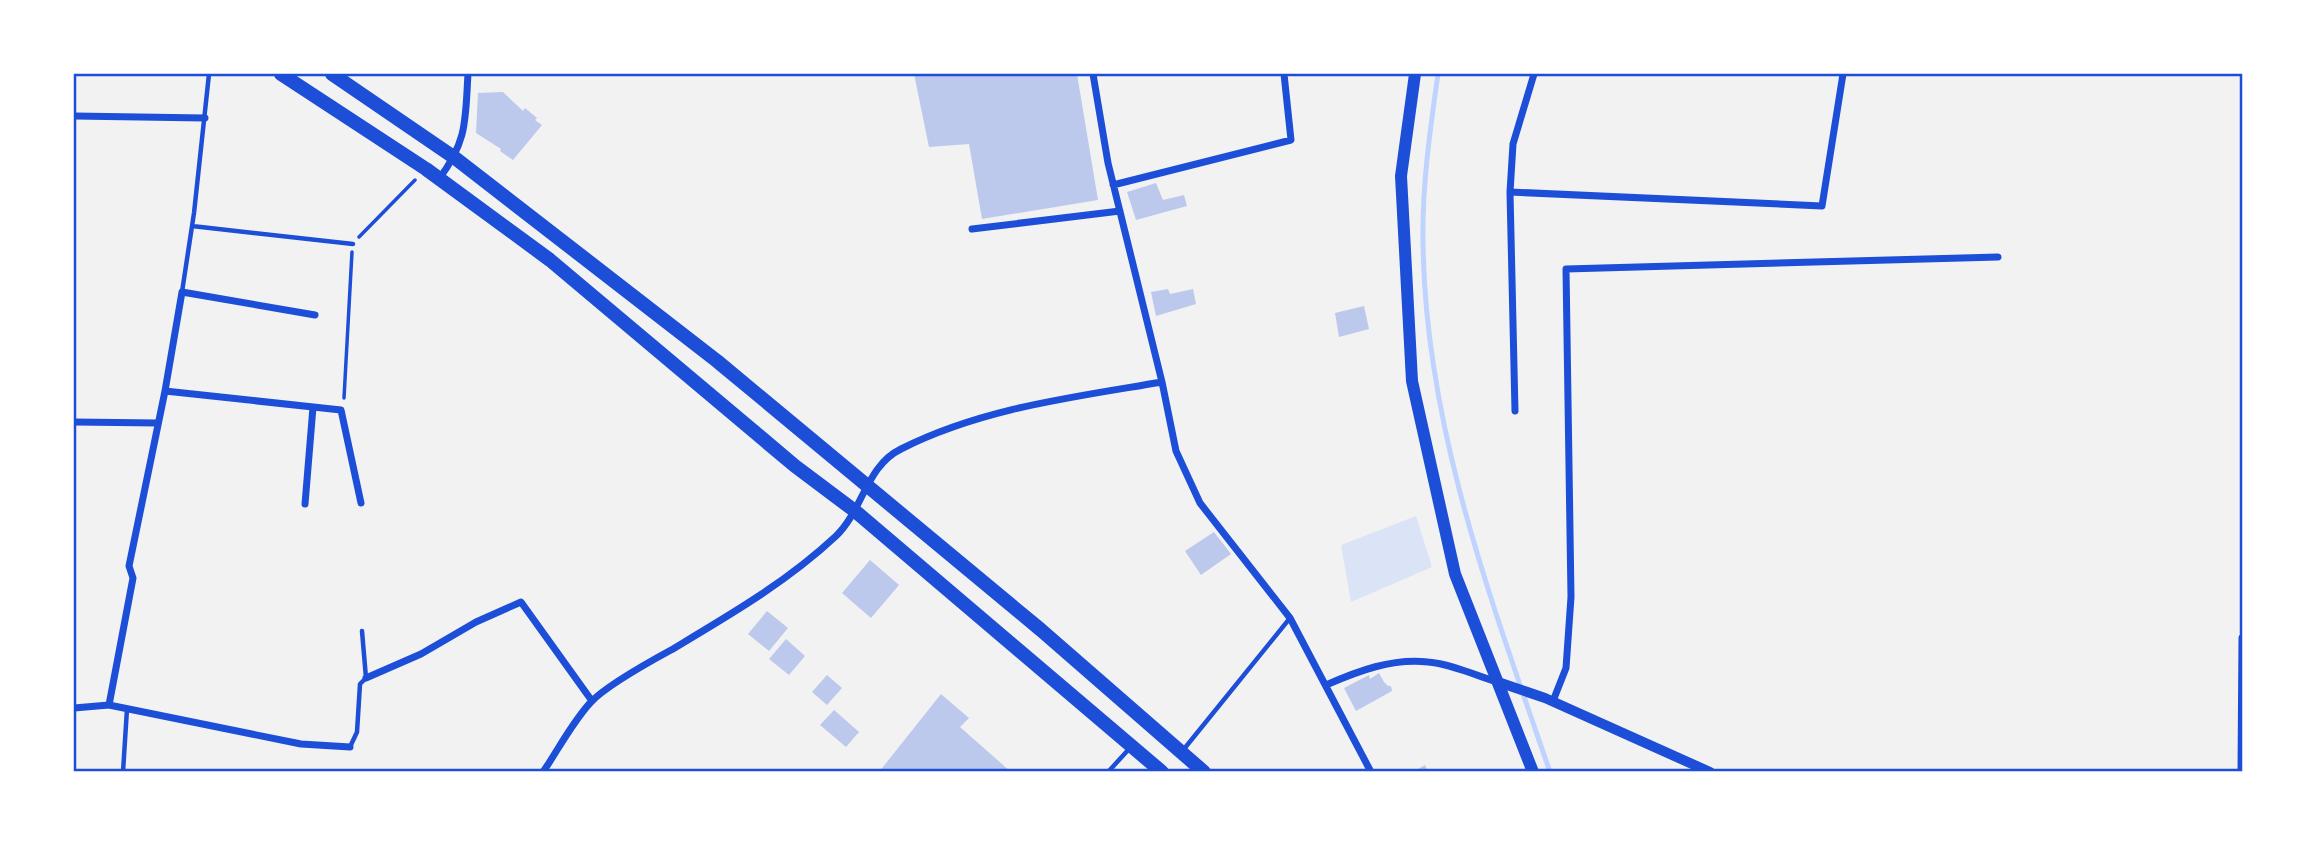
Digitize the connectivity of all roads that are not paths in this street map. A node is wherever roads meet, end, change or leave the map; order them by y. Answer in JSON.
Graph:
{"nodes":[{"id":1,"x":209,"y":74,"type":"edge"},
{"id":2,"x":281,"y":74,"type":"edge"},
{"id":3,"x":332,"y":74,"type":"edge"},
{"id":4,"x":468,"y":74,"type":"edge"},
{"id":5,"x":1093,"y":74,"type":"edge"},
{"id":6,"x":1284,"y":74,"type":"edge"},
{"id":7,"x":1415,"y":74,"type":"edge"},
{"id":8,"x":1534,"y":74,"type":"edge"},
{"id":9,"x":1843,"y":74,"type":"edge"},
{"id":10,"x":74,"y":117,"type":"edge"},
{"id":11,"x":205,"y":118,"type":"junction"},
{"id":12,"x":455,"y":158,"type":"junction"},
{"id":13,"x":439,"y":179,"type":"junction"},
{"id":14,"x":1113,"y":185,"type":"junction"},
{"id":15,"x":1510,"y":192,"type":"junction"},
{"id":16,"x":1120,"y":211,"type":"junction"},
{"id":17,"x":192,"y":226,"type":"junction"},
{"id":18,"x":972,"y":229,"type":"dead end"},
{"id":19,"x":353,"y":244,"type":"road end"},
{"id":20,"x":1998,"y":257,"type":"dead end"},
{"id":21,"x":182,"y":292,"type":"junction"},
{"id":22,"x":315,"y":314,"type":"dead end"},
{"id":23,"x":1162,"y":382,"type":"junction"},
{"id":24,"x":165,"y":391,"type":"junction"},
{"id":25,"x":313,"y":407,"type":"junction"},
{"id":26,"x":1516,"y":411,"type":"dead end"},
{"id":27,"x":74,"y":422,"type":"edge"},
{"id":28,"x":158,"y":424,"type":"junction"},
{"id":29,"x":868,"y":484,"type":"junction"},
{"id":30,"x":361,"y":503,"type":"dead end"},
{"id":31,"x":305,"y":504,"type":"dead end"},
{"id":32,"x":855,"y":511,"type":"junction"},
{"id":33,"x":1290,"y":618,"type":"junction"},
{"id":34,"x":362,"y":631,"type":"dead end"},
{"id":35,"x":2242,"y":638,"type":"edge"},
{"id":36,"x":366,"y":678,"type":"junction"},
{"id":37,"x":1499,"y":682,"type":"junction"},
{"id":38,"x":1326,"y":685,"type":"junction"},
{"id":39,"x":1549,"y":700,"type":"junction"},
{"id":40,"x":592,"y":701,"type":"junction"},
{"id":41,"x":109,"y":705,"type":"junction"},
{"id":42,"x":74,"y":708,"type":"edge"},
{"id":43,"x":127,"y":709,"type":"junction"},
{"id":44,"x":350,"y":747,"type":"joint"},
{"id":45,"x":1132,"y":747,"type":"junction"},
{"id":46,"x":1181,"y":752,"type":"junction"},
{"id":47,"x":123,"y":772,"type":"edge"},
{"id":48,"x":543,"y":772,"type":"edge"},
{"id":49,"x":1108,"y":772,"type":"edge"},
{"id":50,"x":1162,"y":772,"type":"edge"},
{"id":51,"x":1204,"y":772,"type":"edge"},
{"id":52,"x":1371,"y":772,"type":"edge"},
{"id":53,"x":1534,"y":772,"type":"edge"},
{"id":54,"x":1710,"y":772,"type":"edge"},
{"id":55,"x":2241,"y":772,"type":"edge"}],
"edges":[{"from":1,"to":11,"type":"lane"},
{"from":2,"to":13,"type":"highway"},
{"from":3,"to":12,"type":"highway"},
{"from":4,"to":12,"type":"street"},
{"from":5,"to":14,"type":"street"},
{"from":6,"to":14,"type":"street"},
{"from":7,"to":37,"type":"main road"},
{"from":8,"to":15,"type":"street"},
{"from":9,"to":15,"type":"street"},
{"from":10,"to":11,"type":"street"},
{"from":11,"to":17,"type":"lane"},
{"from":12,"to":13,"type":"street"},
{"from":12,"to":29,"type":"highway"},
{"from":13,"to":32,"type":"highway"},
{"from":14,"to":16,"type":"street"},
{"from":15,"to":26,"type":"street"},
{"from":16,"to":18,"type":"street"},
{"from":16,"to":23,"type":"street"},
{"from":17,"to":19,"type":"lane"},
{"from":17,"to":21,"type":"lane"},
{"from":20,"to":39,"type":"street"},
{"from":21,"to":22,"type":"street"},
{"from":21,"to":24,"type":"street"},
{"from":23,"to":29,"type":"street"},
{"from":23,"to":33,"type":"street"},
{"from":24,"to":25,"type":"street"},
{"from":24,"to":28,"type":"street"},
{"from":25,"to":30,"type":"street"},
{"from":25,"to":31,"type":"street"},
{"from":27,"to":28,"type":"street"},
{"from":28,"to":41,"type":"street"},
{"from":29,"to":32,"type":"street"},
{"from":29,"to":46,"type":"highway"},
{"from":32,"to":40,"type":"street"},
{"from":32,"to":45,"type":"highway"},
{"from":33,"to":38,"type":"street"},
{"from":33,"to":46,"type":"lane"},
{"from":34,"to":36,"type":"lane"},
{"from":35,"to":55,"type":"street"},
{"from":36,"to":40,"type":"street"},
{"from":36,"to":44,"type":"lane"},
{"from":37,"to":38,"type":"street"},
{"from":37,"to":39,"type":"street"},
{"from":37,"to":53,"type":"main road"},
{"from":38,"to":52,"type":"street"},
{"from":39,"to":54,"type":"street"},
{"from":40,"to":48,"type":"street"},
{"from":41,"to":42,"type":"street"},
{"from":41,"to":43,"type":"street"},
{"from":43,"to":44,"type":"street"},
{"from":43,"to":47,"type":"lane"},
{"from":45,"to":49,"type":"lane"},
{"from":45,"to":50,"type":"highway"},
{"from":46,"to":51,"type":"highway"}]}
